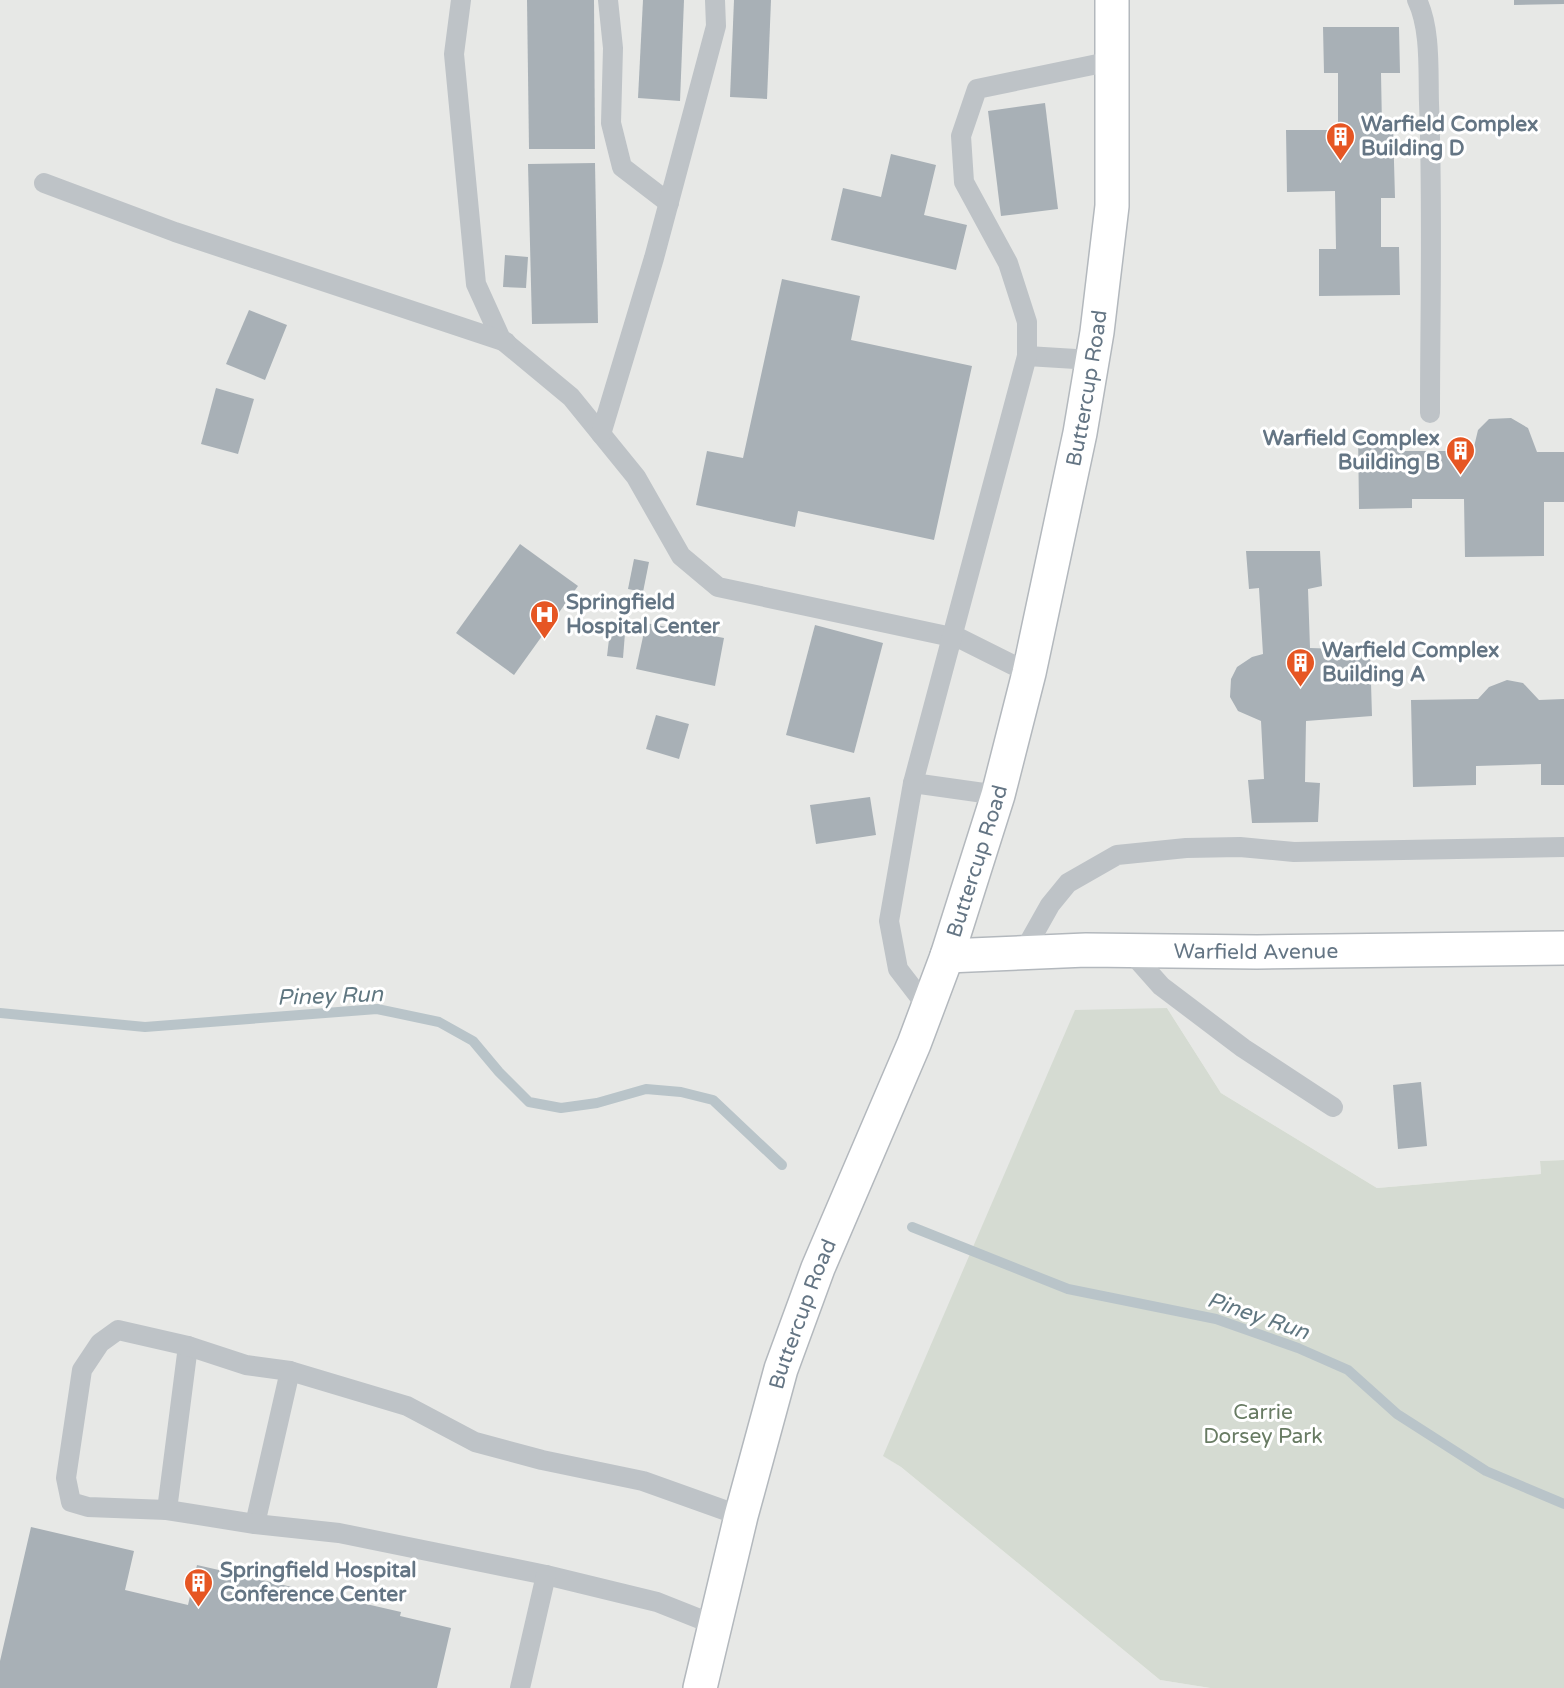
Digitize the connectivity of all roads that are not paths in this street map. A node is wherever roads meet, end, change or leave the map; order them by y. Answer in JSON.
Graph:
{"nodes":[{"id":1,"x":461,"y":0,"type":"edge"},
{"id":2,"x":608,"y":0,"type":"edge"},
{"id":3,"x":715,"y":0,"type":"edge"},
{"id":4,"x":1112,"y":0,"type":"edge"},
{"id":5,"x":1417,"y":0,"type":"edge"},
{"id":6,"x":1112,"y":61,"type":"junction"},
{"id":7,"x":44,"y":183,"type":"dead end"},
{"id":8,"x":669,"y":203,"type":"junction"},
{"id":9,"x":506,"y":342,"type":"junction"},
{"id":10,"x":1027,"y":356,"type":"junction"},
{"id":11,"x":1092,"y":360,"type":"junction"},
{"id":12,"x":1430,"y":413,"type":"dead end"},
{"id":13,"x":601,"y":434,"type":"junction"},
{"id":14,"x":953,"y":637,"type":"junction"},
{"id":15,"x":1029,"y":673,"type":"junction"},
{"id":16,"x":913,"y":783,"type":"junction"},
{"id":17,"x":998,"y":795,"type":"junction"},
{"id":18,"x":1564,"y":847,"type":"edge"},
{"id":19,"x":1564,"y":948,"type":"edge"},
{"id":20,"x":1130,"y":951,"type":"junction"},
{"id":21,"x":1023,"y":953,"type":"junction"},
{"id":22,"x":947,"y":956,"type":"junction"},
{"id":23,"x":928,"y":1008,"type":"junction"},
{"id":24,"x":1333,"y":1107,"type":"dead end"},
{"id":25,"x":188,"y":1346,"type":"junction"},
{"id":26,"x":290,"y":1371,"type":"junction"},
{"id":27,"x":167,"y":1510,"type":"junction"},
{"id":28,"x":741,"y":1516,"type":"junction"},
{"id":29,"x":255,"y":1524,"type":"junction"},
{"id":30,"x":546,"y":1575,"type":"junction"},
{"id":31,"x":715,"y":1625,"type":"junction"},
{"id":32,"x":520,"y":1688,"type":"edge"},
{"id":33,"x":700,"y":1688,"type":"edge"}],
"edges":[{"from":1,"to":9,"type":"lane"},
{"from":2,"to":8,"type":"lane"},
{"from":3,"to":8,"type":"lane"},
{"from":4,"to":6,"type":"street","name":"Buttercup Road"},
{"from":5,"to":12,"type":"lane"},
{"from":6,"to":10,"type":"lane"},
{"from":6,"to":11,"type":"street","name":"Buttercup Road"},
{"from":7,"to":9,"type":"lane"},
{"from":8,"to":13,"type":"lane"},
{"from":9,"to":13,"type":"lane"},
{"from":10,"to":11,"type":"lane"},
{"from":10,"to":14,"type":"lane"},
{"from":11,"to":15,"type":"street","name":"Buttercup Road"},
{"from":13,"to":14,"type":"lane"},
{"from":14,"to":15,"type":"lane"},
{"from":14,"to":16,"type":"lane"},
{"from":15,"to":17,"type":"street","name":"Buttercup Road"},
{"from":16,"to":17,"type":"lane"},
{"from":16,"to":23,"type":"lane"},
{"from":17,"to":22,"type":"street","name":"Buttercup Road"},
{"from":18,"to":21,"type":"lane"},
{"from":19,"to":20,"type":"street","name":"Warfield Avenue"},
{"from":20,"to":21,"type":"street","name":"Warfield Avenue"},
{"from":20,"to":24,"type":"lane"},
{"from":21,"to":22,"type":"street","name":"Warfield Avenue"},
{"from":22,"to":23,"type":"street","name":"Buttercup Road"},
{"from":23,"to":28,"type":"street","name":"Buttercup Road"},
{"from":25,"to":26,"type":"lane"},
{"from":25,"to":27,"type":"lane"},
{"from":25,"to":27,"type":"lane"},
{"from":26,"to":28,"type":"lane"},
{"from":26,"to":29,"type":"lane"},
{"from":27,"to":29,"type":"lane"},
{"from":28,"to":31,"type":"street","name":"Buttercup Road"},
{"from":29,"to":30,"type":"lane"},
{"from":30,"to":31,"type":"lane"},
{"from":30,"to":32,"type":"lane"},
{"from":31,"to":33,"type":"street","name":"Buttercup Road"}]}
